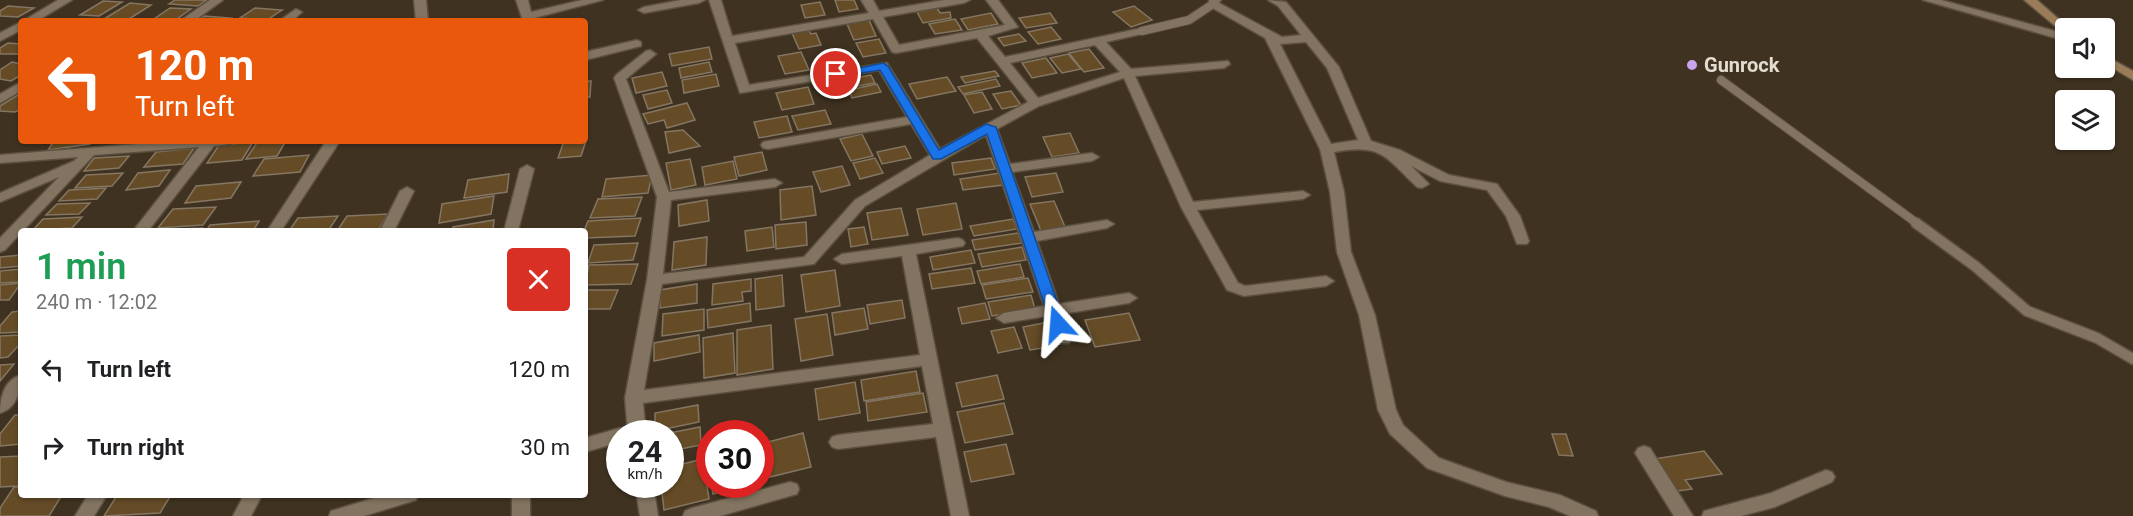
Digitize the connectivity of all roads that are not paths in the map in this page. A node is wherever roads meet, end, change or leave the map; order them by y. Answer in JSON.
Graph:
{"nodes":[{"id":1,"x":66,"y":0,"type":"edge"},
{"id":2,"x":217,"y":0,"type":"edge"},
{"id":3,"x":420,"y":0,"type":"edge"},
{"id":4,"x":522,"y":0,"type":"edge"},
{"id":5,"x":597,"y":0,"type":"edge"},
{"id":6,"x":699,"y":0,"type":"edge"},
{"id":7,"x":716,"y":0,"type":"edge"},
{"id":8,"x":867,"y":0,"type":"edge"},
{"id":9,"x":964,"y":0,"type":"edge"},
{"id":10,"x":992,"y":0,"type":"edge"},
{"id":11,"x":1274,"y":0,"type":"edge"},
{"id":12,"x":1929,"y":0,"type":"edge"},
{"id":13,"x":2030,"y":0,"type":"edge"},
{"id":14,"x":1214,"y":2,"type":"edge"},
{"id":15,"x":644,"y":10,"type":"dead end"},
{"id":16,"x":296,"y":12,"type":"dead end"},
{"id":17,"x":876,"y":15,"type":"junction"},
{"id":18,"x":34,"y":18,"type":"edge"},
{"id":19,"x":190,"y":18,"type":"edge"},
{"id":20,"x":289,"y":18,"type":"edge"},
{"id":21,"x":423,"y":18,"type":"edge"},
{"id":22,"x":528,"y":18,"type":"edge"},
{"id":23,"x":2055,"y":22,"type":"edge"},
{"id":24,"x":18,"y":28,"type":"edge"},
{"id":25,"x":1142,"y":31,"type":"joint"},
{"id":26,"x":980,"y":34,"type":"junction"},
{"id":27,"x":2055,"y":35,"type":"edge"},
{"id":28,"x":0,"y":38,"type":"edge"},
{"id":29,"x":1272,"y":38,"type":"junction"},
{"id":30,"x":1309,"y":39,"type":"junction"},
{"id":31,"x":729,"y":40,"type":"junction"},
{"id":32,"x":1099,"y":42,"type":"junction"},
{"id":33,"x":638,"y":44,"type":"dead end"},
{"id":34,"x":650,"y":54,"type":"dead end"},
{"id":35,"x":588,"y":55,"type":"edge"},
{"id":36,"x":1000,"y":62,"type":"junction"},
{"id":37,"x":1224,"y":64,"type":"dead end"},
{"id":38,"x":2115,"y":65,"type":"edge"},
{"id":39,"x":1128,"y":73,"type":"junction"},
{"id":40,"x":2133,"y":76,"type":"edge"},
{"id":41,"x":1721,"y":80,"type":"dead end"},
{"id":42,"x":18,"y":88,"type":"edge"},
{"id":43,"x":0,"y":99,"type":"edge"},
{"id":44,"x":1035,"y":103,"type":"junction"},
{"id":45,"x":915,"y":119,"type":"junction"},
{"id":46,"x":990,"y":127,"type":"junction"},
{"id":47,"x":1365,"y":142,"type":"junction"},
{"id":48,"x":187,"y":144,"type":"edge"},
{"id":49,"x":207,"y":144,"type":"edge"},
{"id":50,"x":331,"y":144,"type":"edge"},
{"id":51,"x":768,"y":146,"type":"dead end"},
{"id":52,"x":1384,"y":147,"type":"junction"},
{"id":53,"x":1327,"y":149,"type":"junction"},
{"id":54,"x":89,"y":153,"type":"junction"},
{"id":55,"x":937,"y":156,"type":"junction"},
{"id":56,"x":1092,"y":157,"type":"dead end"},
{"id":57,"x":0,"y":159,"type":"edge"},
{"id":58,"x":77,"y":165,"type":"junction"},
{"id":59,"x":527,"y":169,"type":"dead end"},
{"id":60,"x":1006,"y":169,"type":"junction"},
{"id":61,"x":775,"y":183,"type":"dead end"},
{"id":62,"x":1422,"y":184,"type":"dead end"},
{"id":63,"x":407,"y":191,"type":"dead end"},
{"id":64,"x":1303,"y":195,"type":"dead end"},
{"id":65,"x":664,"y":197,"type":"junction"},
{"id":66,"x":0,"y":198,"type":"edge"},
{"id":67,"x":1188,"y":207,"type":"junction"},
{"id":68,"x":1107,"y":224,"type":"dead end"},
{"id":69,"x":142,"y":228,"type":"edge"},
{"id":70,"x":275,"y":228,"type":"edge"},
{"id":71,"x":388,"y":228,"type":"edge"},
{"id":72,"x":512,"y":228,"type":"edge"},
{"id":73,"x":1028,"y":237,"type":"junction"},
{"id":74,"x":1522,"y":241,"type":"dead end"},
{"id":75,"x":958,"y":243,"type":"dead end"},
{"id":76,"x":0,"y":247,"type":"edge"},
{"id":77,"x":908,"y":250,"type":"junction"},
{"id":78,"x":842,"y":259,"type":"dead end"},
{"id":79,"x":655,"y":280,"type":"junction"},
{"id":80,"x":1326,"y":281,"type":"dead end"},
{"id":81,"x":1129,"y":298,"type":"dead end"},
{"id":82,"x":1053,"y":310,"type":"junction"},
{"id":83,"x":1004,"y":318,"type":"dead end"},
{"id":84,"x":1063,"y":339,"type":"dead end"},
{"id":85,"x":931,"y":359,"type":"junction"},
{"id":86,"x":2133,"y":359,"type":"edge"},
{"id":87,"x":18,"y":386,"type":"edge"},
{"id":88,"x":634,"y":398,"type":"junction"},
{"id":89,"x":9,"y":402,"type":"edge"},
{"id":90,"x":631,"y":420,"type":"edge"},
{"id":91,"x":944,"y":429,"type":"junction"},
{"id":92,"x":606,"y":439,"type":"edge"},
{"id":93,"x":838,"y":442,"type":"dead end"},
{"id":94,"x":588,"y":444,"type":"edge"},
{"id":95,"x":1644,"y":453,"type":"dead end"},
{"id":96,"x":1826,"y":477,"type":"dead end"},
{"id":97,"x":790,"y":489,"type":"dead end"},
{"id":98,"x":96,"y":498,"type":"edge"},
{"id":99,"x":251,"y":498,"type":"edge"},
{"id":100,"x":399,"y":498,"type":"edge"},
{"id":101,"x":521,"y":498,"type":"edge"},
{"id":102,"x":646,"y":498,"type":"edge"},
{"id":103,"x":84,"y":516,"type":"edge"},
{"id":104,"x":242,"y":516,"type":"edge"},
{"id":105,"x":338,"y":516,"type":"edge"},
{"id":106,"x":521,"y":516,"type":"edge"},
{"id":107,"x":649,"y":516,"type":"edge"},
{"id":108,"x":692,"y":516,"type":"edge"},
{"id":109,"x":960,"y":516,"type":"edge"},
{"id":110,"x":1589,"y":516,"type":"edge"},
{"id":111,"x":1684,"y":516,"type":"edge"},
{"id":112,"x":1711,"y":516,"type":"edge"}],
"edges":[{"from":1,"to":18,"type":"street"},
{"from":2,"to":19,"type":"street"},
{"from":3,"to":21,"type":"street"},
{"from":4,"to":22,"type":"street"},
{"from":5,"to":22,"type":"street"},
{"from":6,"to":15,"type":"street"},
{"from":7,"to":31,"type":"street"},
{"from":8,"to":17,"type":"street"},
{"from":9,"to":17,"type":"street"},
{"from":10,"to":26,"type":"street"},
{"from":11,"to":30,"type":"street"},
{"from":12,"to":27,"type":"street"},
{"from":13,"to":23,"type":"main road"},
{"from":14,"to":25,"type":"lane"},
{"from":14,"to":29,"type":"street"},
{"from":16,"to":20,"type":"street"},
{"from":17,"to":26,"type":"street"},
{"from":17,"to":31,"type":"street"},
{"from":24,"to":28,"type":"street"},
{"from":25,"to":32,"type":"street"},
{"from":26,"to":36,"type":"street"},
{"from":29,"to":30,"type":"street"},
{"from":29,"to":53,"type":"street"},
{"from":30,"to":47,"type":"street"},
{"from":31,"to":45,"type":"street"},
{"from":32,"to":36,"type":"street"},
{"from":32,"to":39,"type":"street"},
{"from":33,"to":35,"type":"street"},
{"from":34,"to":65,"type":"street"},
{"from":36,"to":44,"type":"street"},
{"from":37,"to":39,"type":"street"},
{"from":38,"to":40,"type":"main road"},
{"from":39,"to":44,"type":"street"},
{"from":39,"to":67,"type":"street"},
{"from":41,"to":86,"type":"lane"},
{"from":42,"to":43,"type":"street"},
{"from":44,"to":46,"type":"street"},
{"from":45,"to":51,"type":"street"},
{"from":45,"to":55,"type":"street"},
{"from":46,"to":55,"type":"street"},
{"from":46,"to":60,"type":"street"},
{"from":47,"to":52,"type":"street"},
{"from":47,"to":53,"type":"street"},
{"from":48,"to":54,"type":"street"},
{"from":49,"to":69,"type":"street"},
{"from":50,"to":70,"type":"street"},
{"from":52,"to":62,"type":"street"},
{"from":52,"to":74,"type":"street"},
{"from":53,"to":110,"type":"street"},
{"from":54,"to":57,"type":"street"},
{"from":54,"to":58,"type":"street"},
{"from":55,"to":79,"type":"street"},
{"from":56,"to":60,"type":"street"},
{"from":58,"to":66,"type":"street"},
{"from":58,"to":76,"type":"street"},
{"from":59,"to":72,"type":"street"},
{"from":60,"to":73,"type":"street"},
{"from":61,"to":65,"type":"street"},
{"from":63,"to":71,"type":"street"},
{"from":64,"to":67,"type":"street"},
{"from":65,"to":79,"type":"street"},
{"from":67,"to":80,"type":"street"},
{"from":68,"to":73,"type":"street"},
{"from":73,"to":82,"type":"street"},
{"from":75,"to":77,"type":"street"},
{"from":77,"to":78,"type":"street"},
{"from":77,"to":85,"type":"street"},
{"from":79,"to":88,"type":"street"},
{"from":81,"to":82,"type":"street"},
{"from":82,"to":83,"type":"street"},
{"from":82,"to":84,"type":"street"},
{"from":85,"to":88,"type":"street"},
{"from":85,"to":91,"type":"street"},
{"from":87,"to":89,"type":"street"},
{"from":88,"to":90,"type":"street"},
{"from":91,"to":93,"type":"street"},
{"from":91,"to":109,"type":"street"},
{"from":92,"to":94,"type":"street"},
{"from":95,"to":111,"type":"street"},
{"from":96,"to":112,"type":"street"},
{"from":97,"to":108,"type":"street"},
{"from":98,"to":103,"type":"street"},
{"from":99,"to":104,"type":"street"},
{"from":100,"to":105,"type":"street"},
{"from":101,"to":106,"type":"street"},
{"from":102,"to":107,"type":"street"}]}
